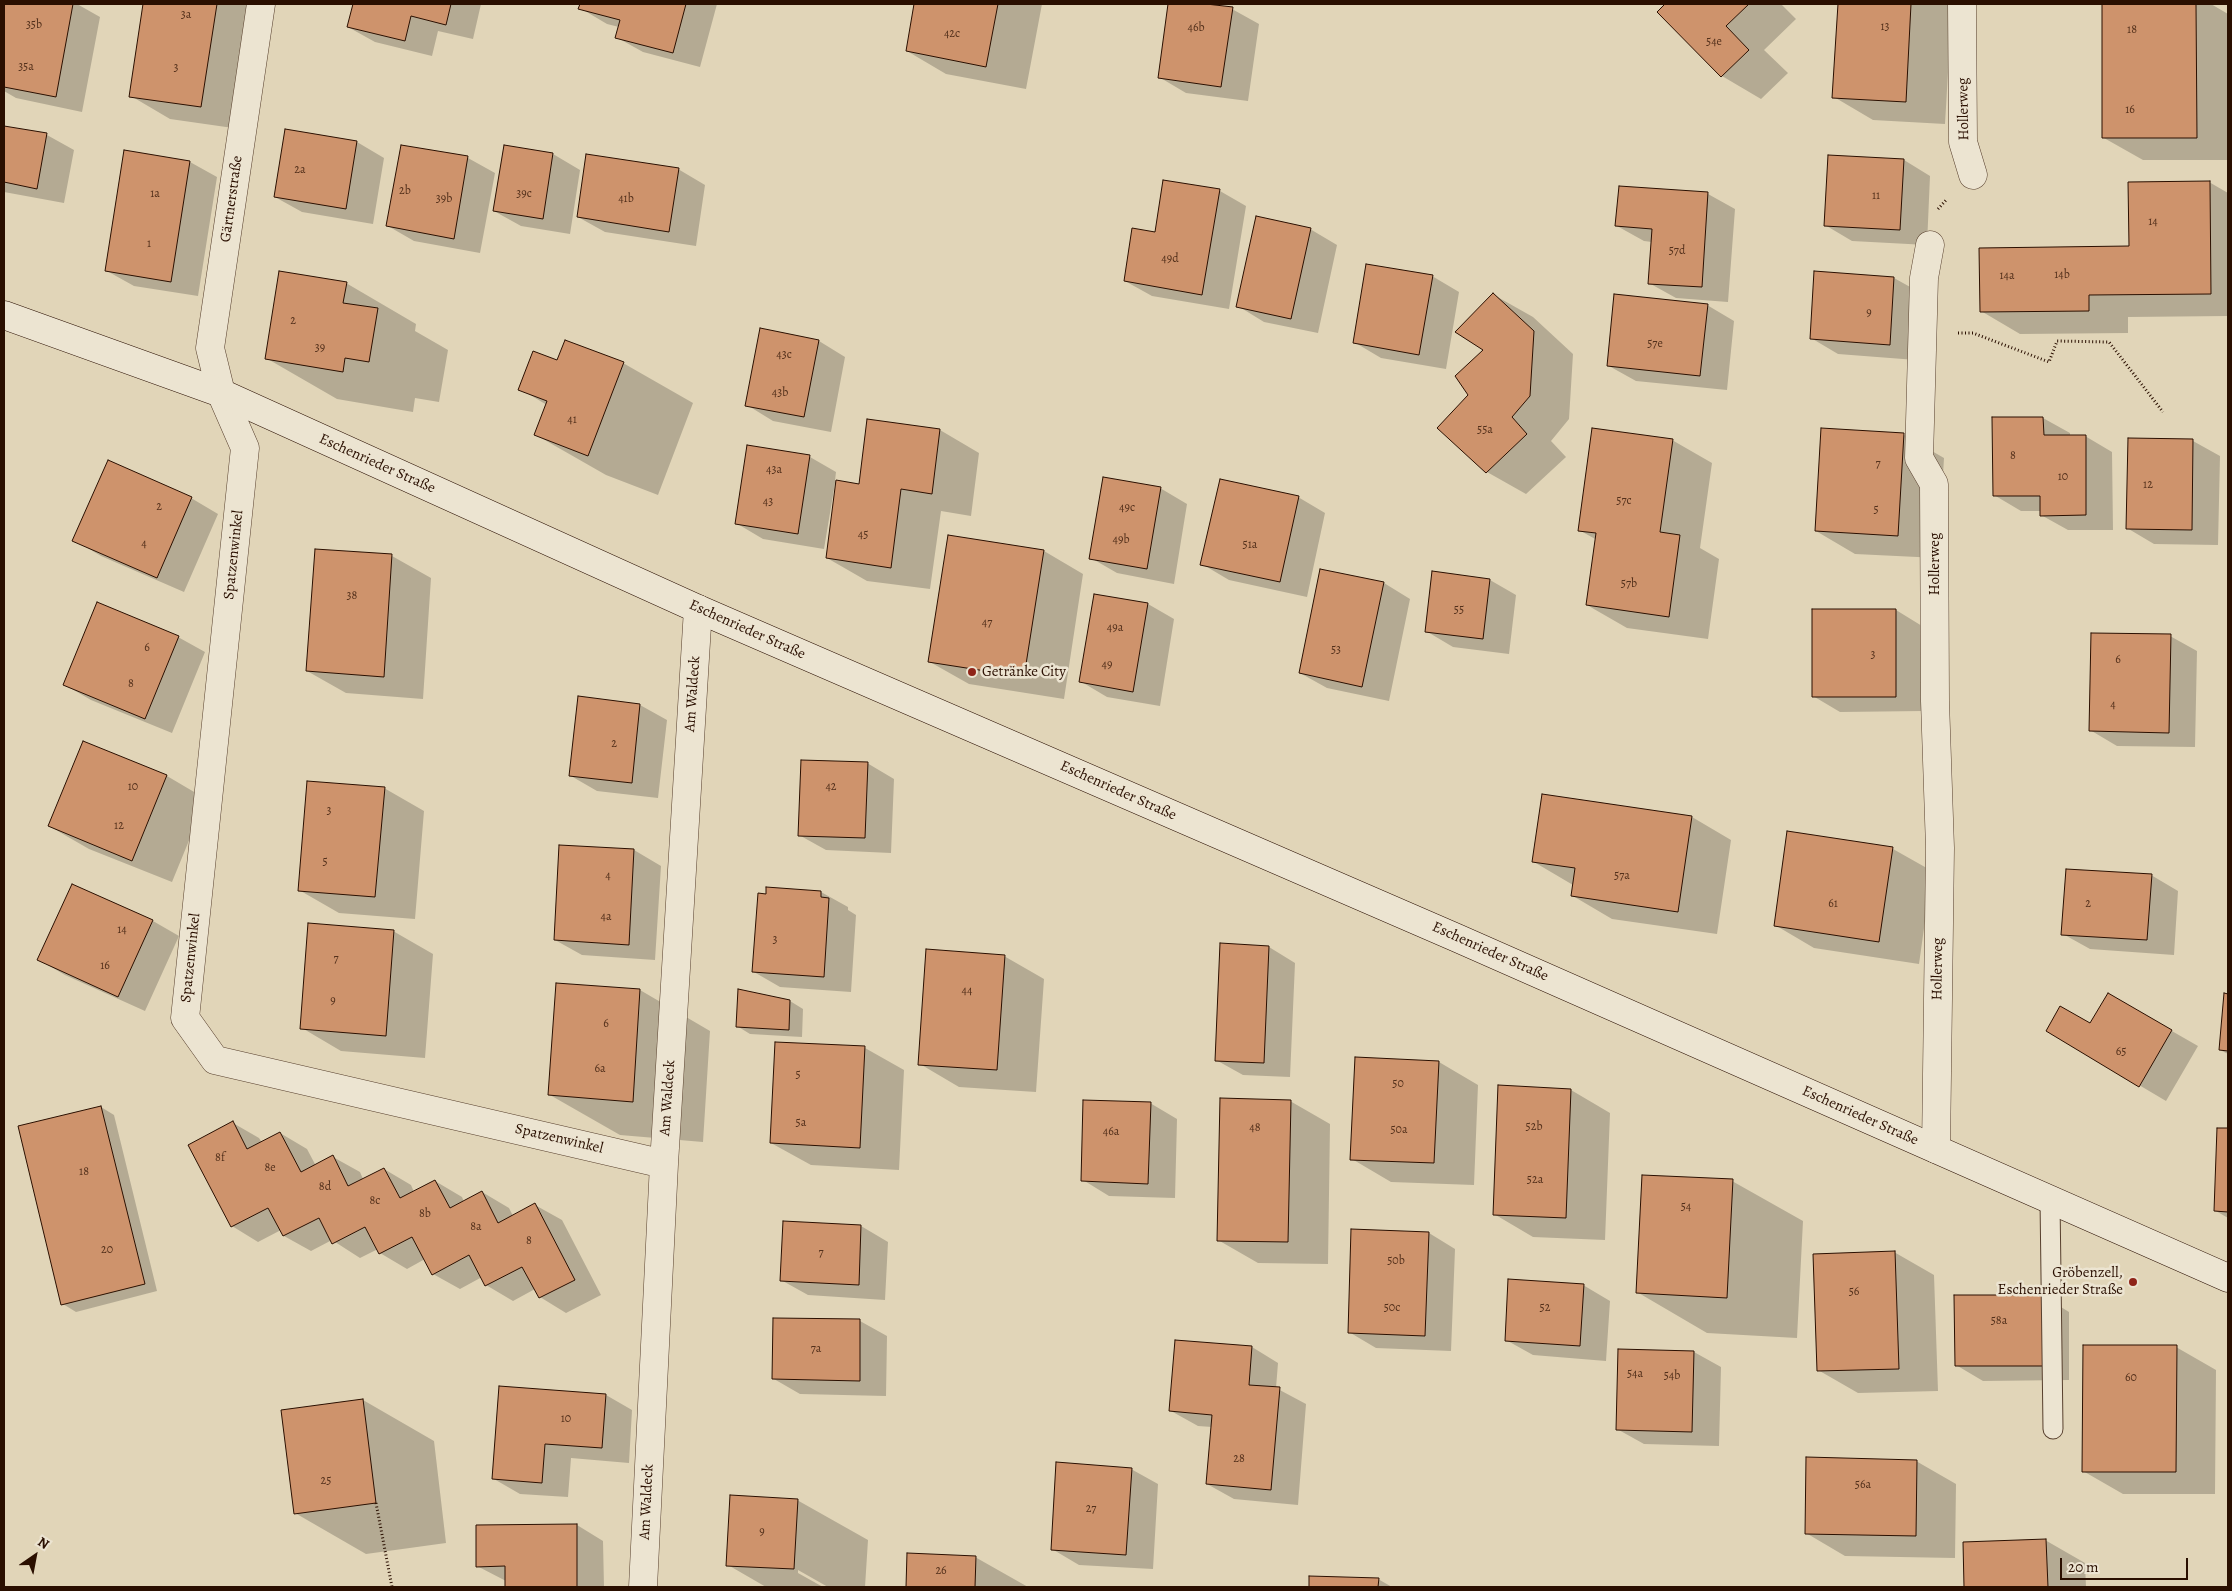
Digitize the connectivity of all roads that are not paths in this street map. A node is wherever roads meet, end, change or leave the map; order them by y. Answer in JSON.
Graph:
{"nodes":[{"id":1,"x":260,"y":4,"type":"edge"},
{"id":2,"x":1962,"y":4,"type":"edge"},
{"id":3,"x":1973,"y":175,"type":"road end"},
{"id":4,"x":1930,"y":245,"type":"road end"},
{"id":5,"x":4,"y":315,"type":"edge"},
{"id":6,"x":221,"y":393,"type":"junction"},
{"id":7,"x":698,"y":609,"type":"junction"},
{"id":8,"x":1936,"y":1149,"type":"junction"},
{"id":9,"x":664,"y":1164,"type":"junction"},
{"id":10,"x":2050,"y":1200,"type":"junction"},
{"id":11,"x":2228,"y":1278,"type":"edge"},
{"id":12,"x":2053,"y":1429,"type":"dead end"},
{"id":13,"x":643,"y":1587,"type":"edge"}],
"edges":[{"from":1,"to":6,"type":"street","name":"Gärtnerstraße"},
{"from":2,"to":3,"type":"street","name":"Hollerweg"},
{"from":4,"to":8,"type":"street","name":"Hollerweg"},
{"from":5,"to":6,"type":"street","name":"Eschenrieder Straße"},
{"from":6,"to":7,"type":"street","name":"Eschenrieder Straße"},
{"from":6,"to":9,"type":"street","name":"Spatzenwinkel"},
{"from":7,"to":8,"type":"street","name":"Eschenrieder Straße"},
{"from":7,"to":9,"type":"street","name":"Am Waldeck"},
{"from":8,"to":10,"type":"street","name":"Eschenrieder Straße"},
{"from":9,"to":13,"type":"street","name":"Am Waldeck"},
{"from":10,"to":11,"type":"street","name":"Eschenrieder Straße"},
{"from":10,"to":12,"type":"lane"}]}
